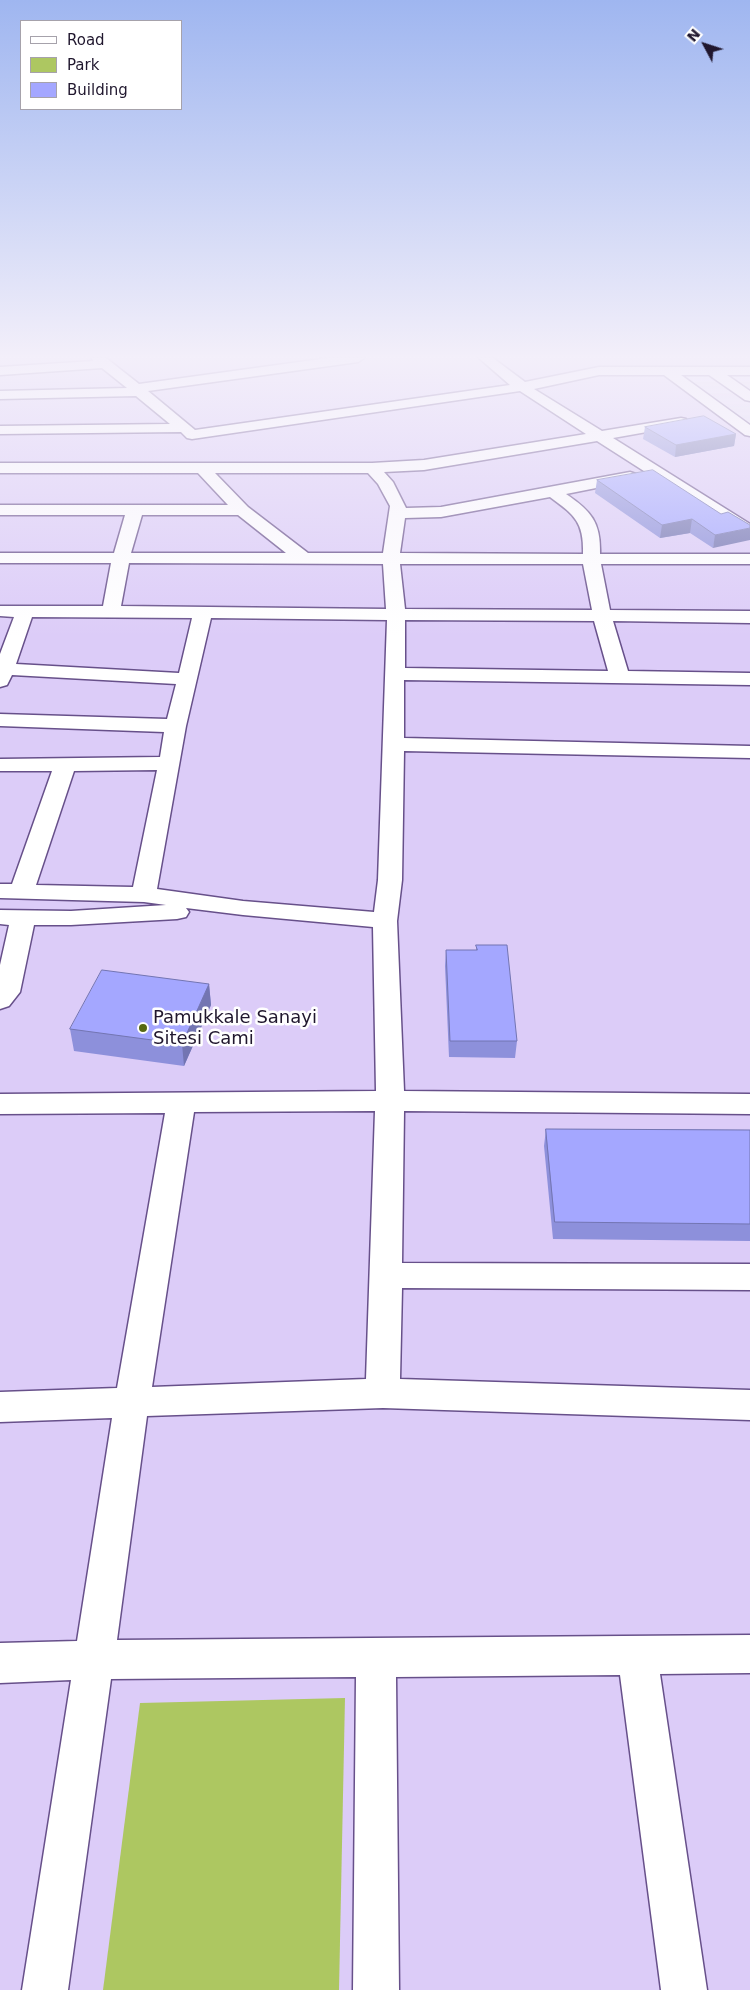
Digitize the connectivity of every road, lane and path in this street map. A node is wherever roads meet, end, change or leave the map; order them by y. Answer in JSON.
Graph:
{"nodes":[{"id":1,"x":209,"y":451,"type":"edge"},
{"id":2,"x":509,"y":451,"type":"edge"},
{"id":3,"x":623,"y":451,"type":"edge"},
{"id":4,"x":0,"y":468,"type":"edge"},
{"id":5,"x":45,"y":468,"type":"junction"},
{"id":6,"x":229,"y":468,"type":"junction"},
{"id":7,"x":372,"y":468,"type":"junction"},
{"id":8,"x":203,"y":469,"type":"junction"},
{"id":9,"x":656,"y":472,"type":"junction"},
{"id":10,"x":554,"y":492,"type":"junction"},
{"id":11,"x":0,"y":510,"type":"edge"},
{"id":12,"x":22,"y":510,"type":"junction"},
{"id":13,"x":136,"y":510,"type":"junction"},
{"id":14,"x":242,"y":510,"type":"junction"},
{"id":15,"x":440,"y":512,"type":"junction"},
{"id":16,"x":525,"y":512,"type":"dead end"},
{"id":17,"x":553,"y":512,"type":"dead end"},
{"id":18,"x":582,"y":512,"type":"junction"},
{"id":19,"x":397,"y":513,"type":"junction"},
{"id":20,"x":750,"y":531,"type":"edge"},
{"id":21,"x":0,"y":558,"type":"edge"},
{"id":22,"x":122,"y":558,"type":"junction"},
{"id":23,"x":303,"y":558,"type":"junction"},
{"id":24,"x":390,"y":559,"type":"junction"},
{"id":25,"x":591,"y":559,"type":"junction"},
{"id":26,"x":750,"y":559,"type":"edge"},
{"id":27,"x":0,"y":611,"type":"edge"},
{"id":28,"x":25,"y":611,"type":"junction"},
{"id":29,"x":111,"y":612,"type":"junction"},
{"id":30,"x":202,"y":612,"type":"junction"},
{"id":31,"x":396,"y":614,"type":"junction"},
{"id":32,"x":602,"y":616,"type":"junction"},
{"id":33,"x":750,"y":617,"type":"edge"},
{"id":34,"x":394,"y":674,"type":"junction"},
{"id":35,"x":2,"y":675,"type":"edge"},
{"id":36,"x":620,"y":677,"type":"junction"},
{"id":37,"x":187,"y":679,"type":"junction"},
{"id":38,"x":750,"y":679,"type":"edge"},
{"id":39,"x":0,"y":720,"type":"edge"},
{"id":40,"x":176,"y":726,"type":"junction"},
{"id":41,"x":393,"y":744,"type":"junction"},
{"id":42,"x":750,"y":752,"type":"edge"},
{"id":43,"x":65,"y":764,"type":"junction"},
{"id":44,"x":169,"y":764,"type":"junction"},
{"id":45,"x":0,"y":765,"type":"edge"},
{"id":46,"x":11,"y":891,"type":"edge"},
{"id":47,"x":144,"y":896,"type":"junction"},
{"id":48,"x":243,"y":908,"type":"junction"},
{"id":49,"x":12,"y":917,"type":"edge"},
{"id":50,"x":385,"y":921,"type":"junction"},
{"id":51,"x":0,"y":1000,"type":"edge"},
{"id":52,"x":390,"y":1101,"type":"junction"},
{"id":53,"x":181,"y":1102,"type":"junction"},
{"id":54,"x":0,"y":1104,"type":"edge"},
{"id":55,"x":750,"y":1104,"type":"edge"},
{"id":56,"x":386,"y":1275,"type":"junction"},
{"id":57,"x":750,"y":1277,"type":"edge"},
{"id":58,"x":383,"y":1393,"type":"junction"},
{"id":59,"x":132,"y":1402,"type":"junction"},
{"id":60,"x":750,"y":1406,"type":"edge"},
{"id":61,"x":0,"y":1407,"type":"edge"},
{"id":62,"x":750,"y":1654,"type":"edge"},
{"id":63,"x":637,"y":1655,"type":"junction"},
{"id":64,"x":376,"y":1658,"type":"junction"},
{"id":65,"x":94,"y":1660,"type":"junction"},
{"id":66,"x":0,"y":1662,"type":"edge"},
{"id":67,"x":45,"y":1990,"type":"edge"},
{"id":68,"x":376,"y":1990,"type":"edge"},
{"id":69,"x":684,"y":1990,"type":"edge"}],
"edges":[{"from":1,"to":6,"type":"street"},
{"from":2,"to":7,"type":"street"},
{"from":3,"to":9,"type":"street"},
{"from":4,"to":5,"type":"street"},
{"from":5,"to":8,"type":"street"},
{"from":5,"to":12,"type":"street"},
{"from":6,"to":7,"type":"street"},
{"from":6,"to":8,"type":"street"},
{"from":7,"to":19,"type":"street"},
{"from":8,"to":14,"type":"street"},
{"from":9,"to":10,"type":"street"},
{"from":9,"to":20,"type":"street"},
{"from":10,"to":15,"type":"street"},
{"from":10,"to":18,"type":"street"},
{"from":11,"to":12,"type":"street"},
{"from":12,"to":13,"type":"street"},
{"from":13,"to":14,"type":"street"},
{"from":13,"to":22,"type":"street"},
{"from":14,"to":23,"type":"street"},
{"from":15,"to":16,"type":"street"},
{"from":15,"to":19,"type":"street"},
{"from":17,"to":18,"type":"street"},
{"from":18,"to":25,"type":"street"},
{"from":19,"to":24,"type":"street"},
{"from":21,"to":22,"type":"street"},
{"from":22,"to":23,"type":"street"},
{"from":22,"to":29,"type":"street"},
{"from":23,"to":24,"type":"street"},
{"from":24,"to":25,"type":"street"},
{"from":24,"to":31,"type":"street"},
{"from":25,"to":26,"type":"street"},
{"from":25,"to":32,"type":"street"},
{"from":27,"to":28,"type":"street"},
{"from":28,"to":29,"type":"street"},
{"from":28,"to":35,"type":"street"},
{"from":29,"to":30,"type":"street"},
{"from":30,"to":31,"type":"street"},
{"from":30,"to":37,"type":"street"},
{"from":31,"to":32,"type":"street"},
{"from":31,"to":34,"type":"street"},
{"from":32,"to":33,"type":"street"},
{"from":32,"to":36,"type":"street"},
{"from":34,"to":36,"type":"street"},
{"from":34,"to":41,"type":"street"},
{"from":35,"to":37,"type":"street"},
{"from":36,"to":38,"type":"street"},
{"from":37,"to":40,"type":"street"},
{"from":39,"to":40,"type":"street"},
{"from":40,"to":44,"type":"street"},
{"from":41,"to":42,"type":"street"},
{"from":41,"to":50,"type":"street"},
{"from":43,"to":44,"type":"street"},
{"from":43,"to":45,"type":"street"},
{"from":43,"to":46,"type":"street"},
{"from":44,"to":47,"type":"street"},
{"from":46,"to":47,"type":"street"},
{"from":47,"to":48,"type":"street"},
{"from":48,"to":49,"type":"street"},
{"from":48,"to":50,"type":"street"},
{"from":49,"to":51,"type":"street"},
{"from":50,"to":52,"type":"street"},
{"from":52,"to":53,"type":"street"},
{"from":52,"to":55,"type":"street"},
{"from":52,"to":56,"type":"street"},
{"from":53,"to":54,"type":"street"},
{"from":53,"to":59,"type":"street"},
{"from":56,"to":57,"type":"street"},
{"from":56,"to":58,"type":"street"},
{"from":58,"to":59,"type":"street"},
{"from":58,"to":60,"type":"street"},
{"from":59,"to":61,"type":"street"},
{"from":59,"to":65,"type":"street"},
{"from":62,"to":63,"type":"street"},
{"from":63,"to":64,"type":"street"},
{"from":63,"to":69,"type":"street"},
{"from":64,"to":65,"type":"street"},
{"from":64,"to":68,"type":"street"},
{"from":65,"to":66,"type":"street"},
{"from":65,"to":67,"type":"street"}]}
